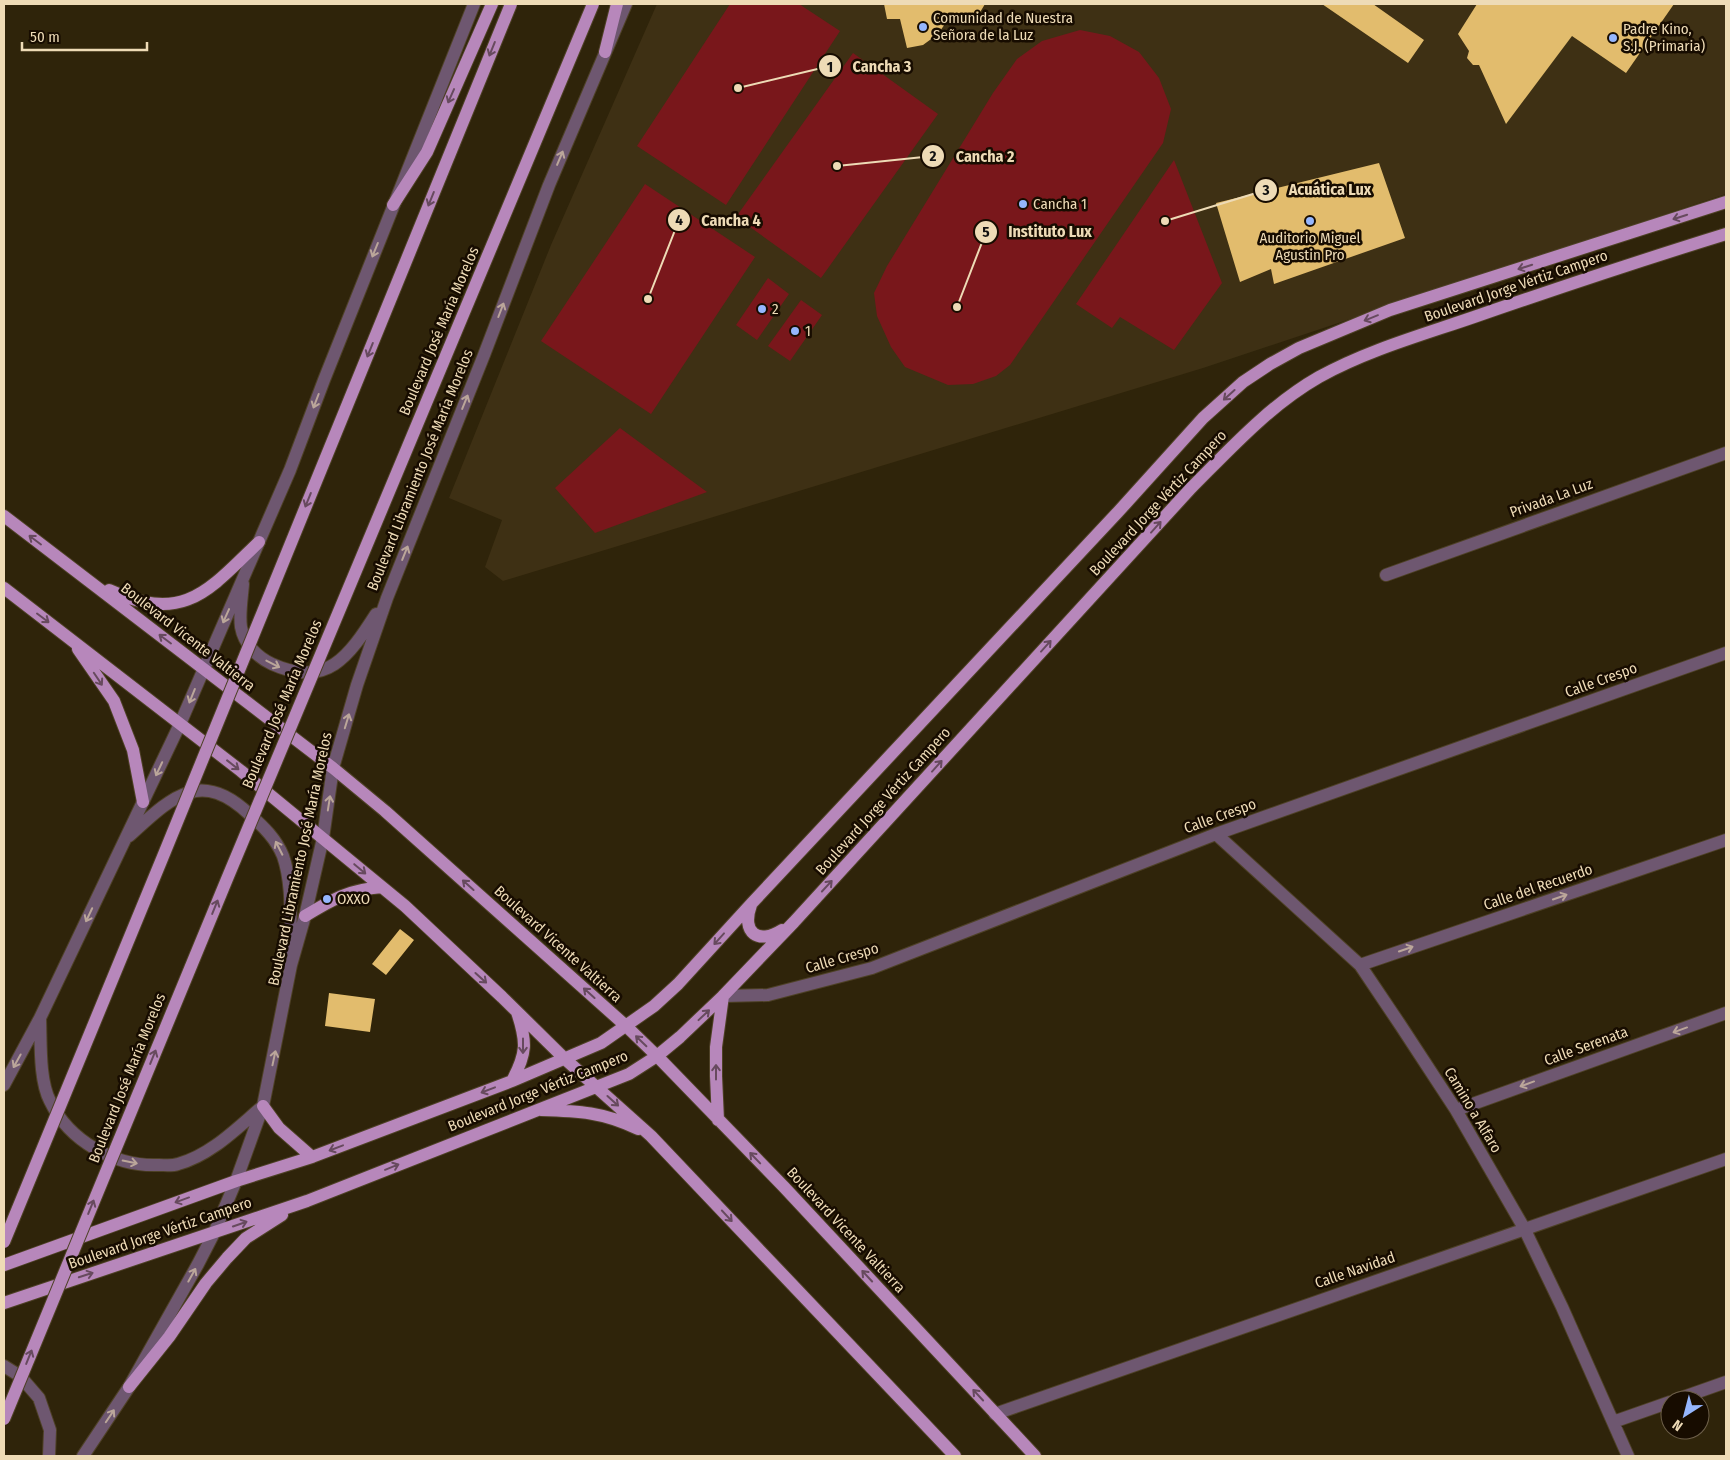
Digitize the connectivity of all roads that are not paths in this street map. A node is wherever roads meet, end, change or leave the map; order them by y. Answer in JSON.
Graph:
{"nodes":[{"id":1,"x":474,"y":4,"type":"edge"},
{"id":2,"x":492,"y":4,"type":"edge"},
{"id":3,"x":511,"y":4,"type":"edge"},
{"id":4,"x":593,"y":4,"type":"edge"},
{"id":5,"x":617,"y":4,"type":"edge"},
{"id":6,"x":626,"y":4,"type":"edge"},
{"id":7,"x":605,"y":52,"type":"junction"},
{"id":8,"x":1726,"y":202,"type":"edge"},
{"id":9,"x":394,"y":205,"type":"junction"},
{"id":10,"x":1726,"y":234,"type":"edge"},
{"id":11,"x":1726,"y":453,"type":"edge"},
{"id":12,"x":4,"y":516,"type":"edge"},
{"id":13,"x":259,"y":542,"type":"junction"},
{"id":14,"x":1386,"y":575,"type":"dead end"},
{"id":15,"x":243,"y":577,"type":"junction"},
{"id":16,"x":90,"y":582,"type":"junction"},
{"id":17,"x":4,"y":588,"type":"edge"},
{"id":18,"x":386,"y":598,"type":"junction"},
{"id":19,"x":71,"y":639,"type":"junction"},
{"id":20,"x":1726,"y":653,"type":"edge"},
{"id":21,"x":204,"y":668,"type":"junction"},
{"id":22,"x":180,"y":724,"type":"junction"},
{"id":23,"x":333,"y":768,"type":"junction"},
{"id":24,"x":144,"y":802,"type":"junction"},
{"id":25,"x":1216,"y":834,"type":"junction"},
{"id":26,"x":323,"y":838,"type":"junction"},
{"id":27,"x":1726,"y":840,"type":"edge"},
{"id":28,"x":124,"y":841,"type":"junction"},
{"id":29,"x":382,"y":887,"type":"junction"},
{"id":30,"x":752,"y":903,"type":"junction"},
{"id":31,"x":305,"y":916,"type":"junction"},
{"id":32,"x":794,"y":922,"type":"junction"},
{"id":33,"x":291,"y":965,"type":"junction"},
{"id":34,"x":1360,"y":965,"type":"junction"},
{"id":35,"x":723,"y":996,"type":"junction"},
{"id":36,"x":516,"y":1010,"type":"junction"},
{"id":37,"x":1726,"y":1013,"type":"edge"},
{"id":38,"x":40,"y":1018,"type":"junction"},
{"id":39,"x":626,"y":1026,"type":"junction"},
{"id":40,"x":657,"y":1056,"type":"junction"},
{"id":41,"x":565,"y":1059,"type":"junction"},
{"id":42,"x":512,"y":1081,"type":"junction"},
{"id":43,"x":4,"y":1085,"type":"edge"},
{"id":44,"x":597,"y":1086,"type":"junction"},
{"id":45,"x":263,"y":1106,"type":"junction"},
{"id":46,"x":534,"y":1110,"type":"junction"},
{"id":47,"x":1456,"y":1110,"type":"junction"},
{"id":48,"x":718,"y":1120,"type":"junction"},
{"id":49,"x":652,"y":1136,"type":"junction"},
{"id":50,"x":312,"y":1157,"type":"junction"},
{"id":51,"x":1726,"y":1159,"type":"edge"},
{"id":52,"x":236,"y":1181,"type":"junction"},
{"id":53,"x":308,"y":1201,"type":"junction"},
{"id":54,"x":1524,"y":1228,"type":"junction"},
{"id":55,"x":214,"y":1233,"type":"junction"},
{"id":56,"x":4,"y":1242,"type":"edge"},
{"id":57,"x":4,"y":1265,"type":"edge"},
{"id":58,"x":4,"y":1303,"type":"edge"},
{"id":59,"x":4,"y":1366,"type":"edge"},
{"id":60,"x":1726,"y":1382,"type":"edge"},
{"id":61,"x":129,"y":1387,"type":"junction"},
{"id":62,"x":1703,"y":1390,"type":"edge"},
{"id":63,"x":1660,"y":1406,"type":"edge"},
{"id":64,"x":995,"y":1414,"type":"junction"},
{"id":65,"x":4,"y":1418,"type":"edge"},
{"id":66,"x":1613,"y":1422,"type":"junction"},
{"id":67,"x":49,"y":1456,"type":"edge"},
{"id":68,"x":83,"y":1456,"type":"edge"},
{"id":69,"x":955,"y":1456,"type":"edge"},
{"id":70,"x":1035,"y":1456,"type":"edge"},
{"id":71,"x":1628,"y":1456,"type":"edge"}],
"edges":[{"from":1,"to":9,"type":"street"},
{"from":2,"to":9,"type":"main road","one_way":true},
{"from":3,"to":56,"type":"main road","one_way":true,"bridge":true},
{"from":65,"to":4,"type":"main road","name":"Boulevard José María Morelos","one_way":true,"bridge":true},
{"from":5,"to":7,"type":"main road"},
{"from":6,"to":7,"type":"street","name":"Boulevard Libramiento José María Morelos"},
{"from":18,"to":7,"type":"street","name":"Boulevard Libramiento José María Morelos","one_way":true},
{"from":8,"to":30,"type":"main road","name":"Boulevard Jorge Vértiz Campero","one_way":true},
{"from":9,"to":13,"type":"street","one_way":true},
{"from":32,"to":10,"type":"main road","name":"Boulevard Jorge Vértiz Campero","one_way":true},
{"from":11,"to":14,"type":"street","name":"Privada La Luz"},
{"from":16,"to":12,"type":"main road","name":"Boulevard Vicente Valtierra","one_way":true},
{"from":13,"to":15,"type":"street"},
{"from":13,"to":16,"type":"main road"},
{"from":15,"to":18,"type":"street","one_way":true},
{"from":15,"to":21,"type":"street","one_way":true},
{"from":21,"to":16,"type":"main road","name":"Boulevard Vicente Valtierra","one_way":true},
{"from":17,"to":19,"type":"main road","one_way":true},
{"from":23,"to":18,"type":"street","name":"Boulevard Libramiento José María Morelos","one_way":true},
{"from":19,"to":22,"type":"main road"},
{"from":19,"to":24,"type":"main road","one_way":true},
{"from":20,"to":25,"type":"street","name":"Calle Crespo"},
{"from":21,"to":22,"type":"street","one_way":true},
{"from":21,"to":23,"type":"main road","name":"Boulevard Vicente Valtierra"},
{"from":22,"to":24,"type":"street","one_way":true},
{"from":22,"to":26,"type":"main road","one_way":true},
{"from":26,"to":23,"type":"street","name":"Boulevard Libramiento José María Morelos","one_way":true},
{"from":39,"to":23,"type":"main road","name":"Boulevard Vicente Valtierra","one_way":true},
{"from":24,"to":28,"type":"street"},
{"from":25,"to":34,"type":"street","name":"Camino a Alfaro"},
{"from":25,"to":35,"type":"street","name":"Calle Crespo"},
{"from":26,"to":29,"type":"main road","one_way":true},
{"from":26,"to":31,"type":"street","name":"Boulevard Libramiento José María Morelos"},
{"from":34,"to":27,"type":"street","name":"Calle del Recuerdo","one_way":true},
{"from":33,"to":28,"type":"street","one_way":true},
{"from":28,"to":38,"type":"street","one_way":true},
{"from":29,"to":31,"type":"main road"},
{"from":29,"to":36,"type":"main road","one_way":true},
{"from":30,"to":32,"type":"main road"},
{"from":30,"to":39,"type":"main road","name":"Boulevard Jorge Vértiz Campero","one_way":true},
{"from":31,"to":33,"type":"street","name":"Boulevard Libramiento José María Morelos"},
{"from":32,"to":35,"type":"main road","name":"Boulevard Jorge Vértiz Campero"},
{"from":45,"to":33,"type":"street","name":"Boulevard Libramiento José María Morelos","one_way":true},
{"from":34,"to":47,"type":"street","name":"Camino a Alfaro"},
{"from":40,"to":35,"type":"main road","name":"Boulevard Jorge Vértiz Campero","one_way":true},
{"from":48,"to":35,"type":"main road","one_way":true},
{"from":36,"to":41,"type":"main road"},
{"from":36,"to":42,"type":"main road","one_way":true},
{"from":37,"to":47,"type":"street","name":"Calle Serenata","one_way":true},
{"from":38,"to":43,"type":"street","one_way":true},
{"from":38,"to":45,"type":"street","one_way":true},
{"from":40,"to":39,"type":"main road","name":"Boulevard Vicente Valtierra","one_way":true},
{"from":39,"to":41,"type":"main road","name":"Boulevard Jorge Vértiz Campero"},
{"from":40,"to":44,"type":"main road","name":"Boulevard Jorge Vértiz Campero"},
{"from":40,"to":48,"type":"main road","name":"Boulevard Vicente Valtierra"},
{"from":41,"to":42,"type":"main road","name":"Boulevard Jorge Vértiz Campero"},
{"from":41,"to":44,"type":"main road"},
{"from":42,"to":50,"type":"main road","name":"Boulevard Jorge Vértiz Campero","one_way":true},
{"from":44,"to":46,"type":"main road","name":"Boulevard Jorge Vértiz Campero"},
{"from":44,"to":49,"type":"main road","one_way":true},
{"from":45,"to":50,"type":"main road"},
{"from":45,"to":52,"type":"street","name":"Boulevard Libramiento José María Morelos"},
{"from":46,"to":49,"type":"main road"},
{"from":53,"to":46,"type":"main road","name":"Boulevard Jorge Vértiz Campero","one_way":true},
{"from":47,"to":54,"type":"street","name":"Camino a Alfaro"},
{"from":64,"to":48,"type":"main road","name":"Boulevard Vicente Valtierra","one_way":true},
{"from":49,"to":69,"type":"main road","one_way":true},
{"from":50,"to":52,"type":"main road","name":"Boulevard Jorge Vértiz Campero"},
{"from":51,"to":54,"type":"street","name":"Calle Navidad"},
{"from":52,"to":55,"type":"street","name":"Boulevard Libramiento José María Morelos"},
{"from":52,"to":57,"type":"main road","name":"Boulevard Jorge Vértiz Campero","one_way":true},
{"from":55,"to":53,"type":"main road","name":"Boulevard Jorge Vértiz Campero","one_way":true},
{"from":53,"to":61,"type":"main road"},
{"from":54,"to":64,"type":"street","name":"Calle Navidad"},
{"from":54,"to":66,"type":"street","name":"Camino a Alfaro"},
{"from":58,"to":55,"type":"main road","name":"Boulevard Jorge Vértiz Campero","one_way":true},
{"from":61,"to":55,"type":"street","name":"Boulevard Libramiento José María Morelos","one_way":true},
{"from":59,"to":67,"type":"street"},
{"from":60,"to":62,"type":"street"},
{"from":68,"to":61,"type":"street","name":"Boulevard Libramiento José María Morelos","one_way":true},
{"from":63,"to":66,"type":"street"},
{"from":64,"to":70,"type":"main road","name":"Boulevard Vicente Valtierra"},
{"from":66,"to":71,"type":"street","name":"Camino a Alfaro"}]}
